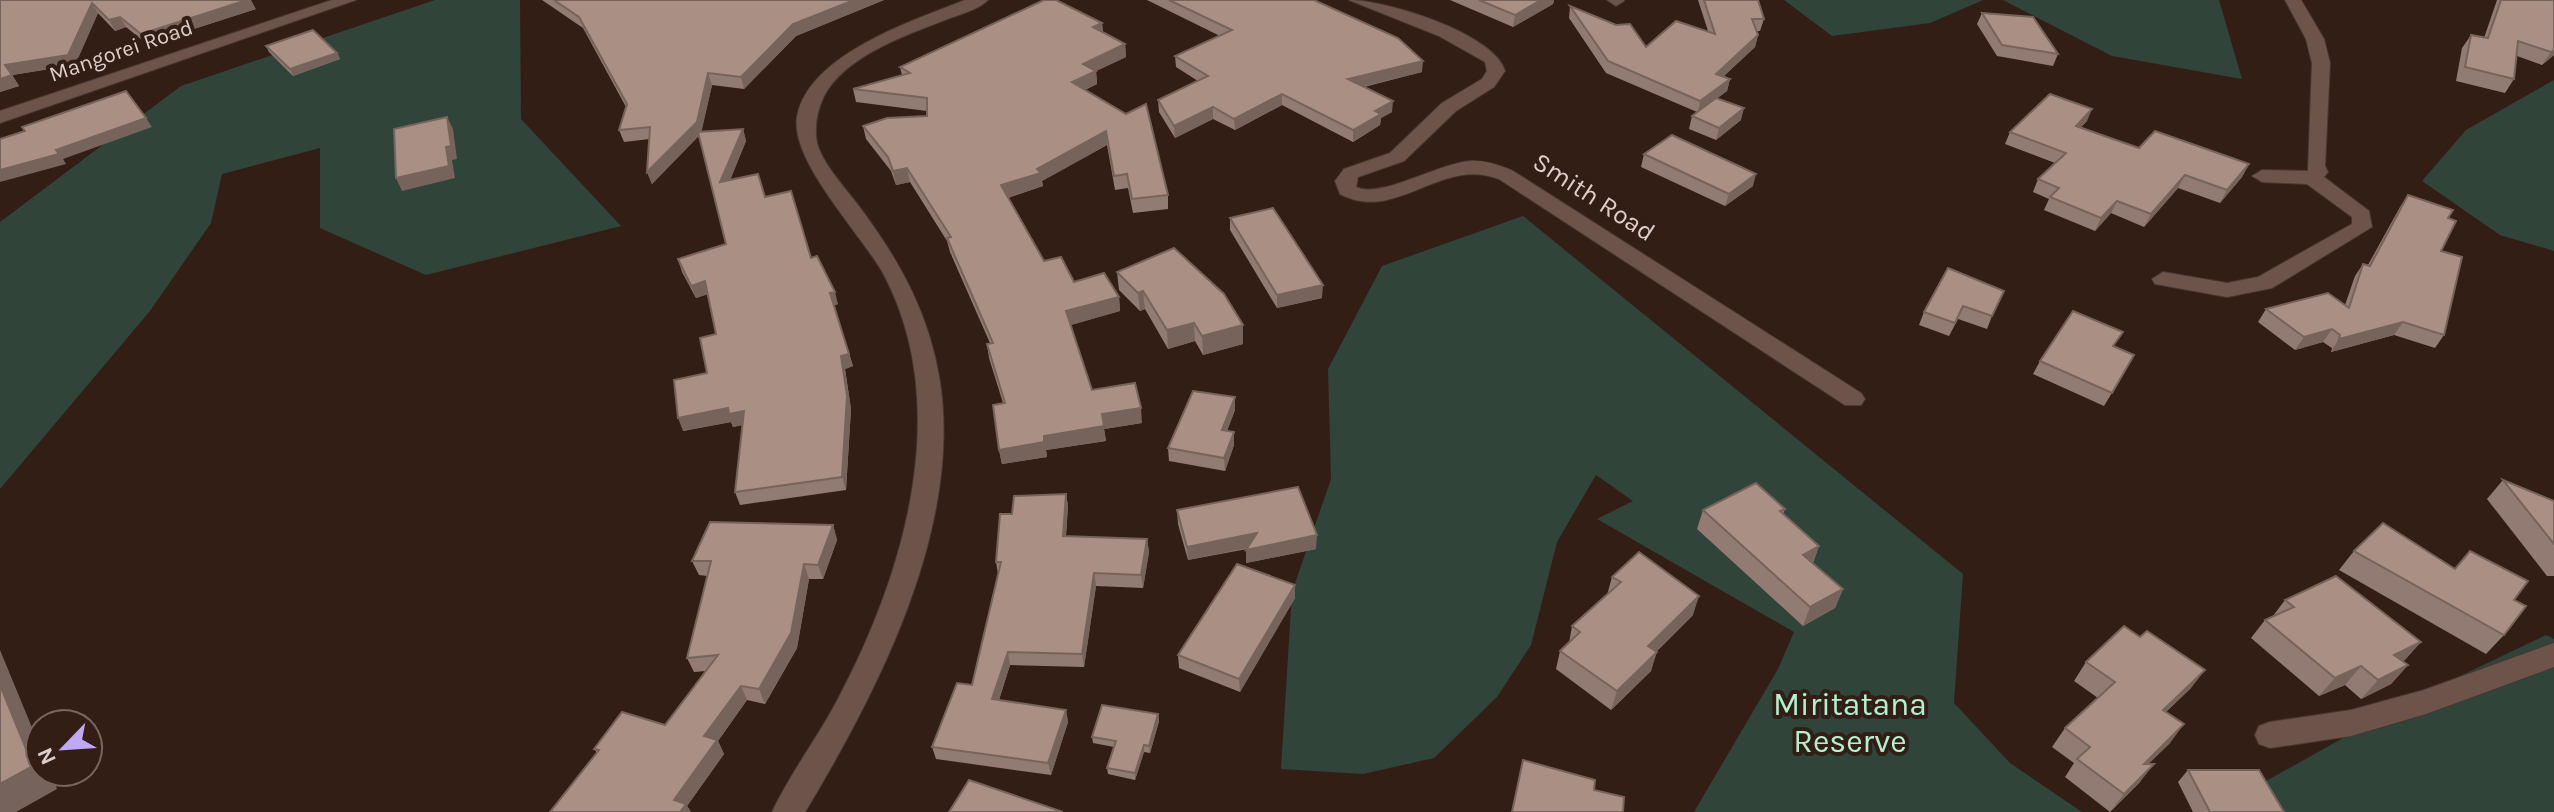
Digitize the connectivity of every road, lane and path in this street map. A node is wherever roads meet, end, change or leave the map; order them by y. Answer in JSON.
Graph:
{"nodes":[{"id":1,"x":293,"y":0,"type":"edge"},
{"id":2,"x":348,"y":0,"type":"edge"},
{"id":3,"x":980,"y":0,"type":"edge"},
{"id":4,"x":1357,"y":0,"type":"edge"},
{"id":5,"x":2293,"y":0,"type":"edge"},
{"id":6,"x":308,"y":13,"type":"junction"},
{"id":7,"x":0,"y":117,"type":"edge"},
{"id":8,"x":2262,"y":176,"type":"dead end"},
{"id":9,"x":2312,"y":178,"type":"junction"},
{"id":10,"x":2163,"y":279,"type":"dead end"},
{"id":11,"x":1853,"y":399,"type":"dead end"},
{"id":12,"x":2554,"y":655,"type":"edge"},
{"id":13,"x":2270,"y":735,"type":"dead end"},
{"id":14,"x":788,"y":812,"type":"edge"}],
"edges":[{"from":1,"to":6,"type":"street"},
{"from":2,"to":6,"type":"street","name":"Mangorei Road"},
{"from":3,"to":14,"type":"street"},
{"from":4,"to":11,"type":"street","name":"Smith Road"},
{"from":5,"to":9,"type":"street"},
{"from":6,"to":7,"type":"street","name":"Mangorei Road"},
{"from":8,"to":9,"type":"street"},
{"from":9,"to":10,"type":"street"},
{"from":12,"to":13,"type":"street"}]}
